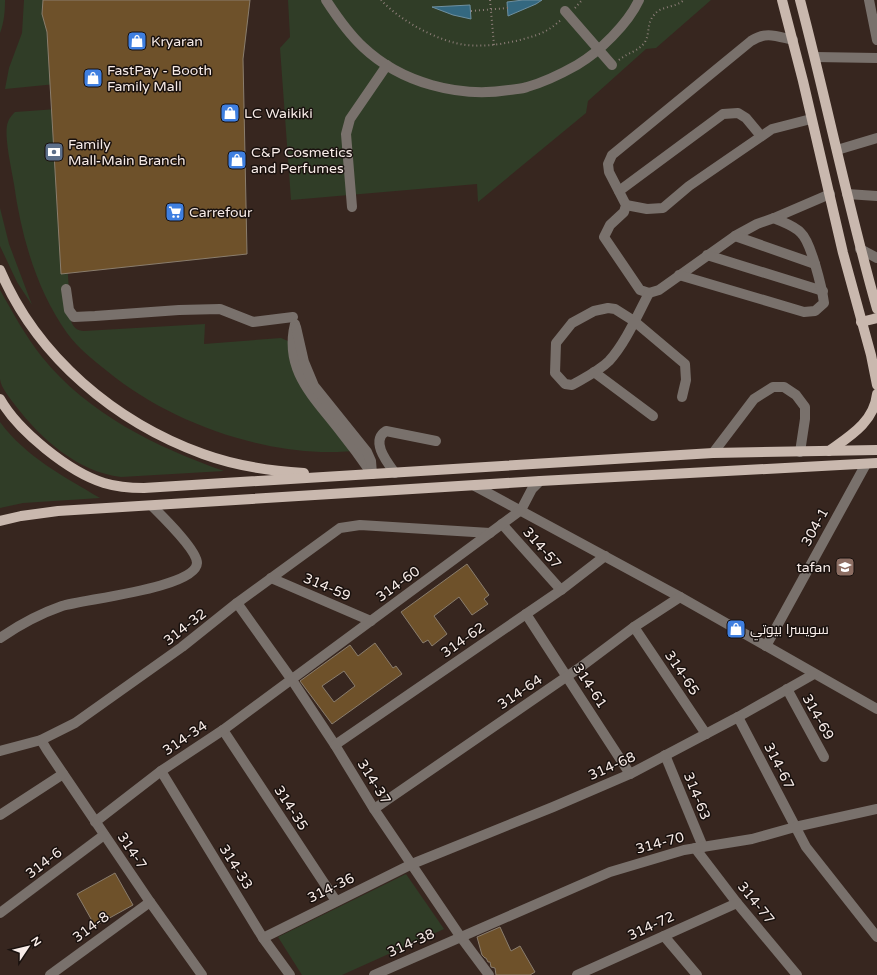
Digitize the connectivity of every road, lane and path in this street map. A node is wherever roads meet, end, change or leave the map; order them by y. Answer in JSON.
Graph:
{"nodes":[{"id":1,"x":326,"y":0,"type":"edge"},
{"id":2,"x":381,"y":0,"type":"edge"},
{"id":3,"x":490,"y":0,"type":"edge"},
{"id":4,"x":639,"y":0,"type":"edge"},
{"id":5,"x":684,"y":0,"type":"edge"},
{"id":6,"x":782,"y":0,"type":"edge"},
{"id":7,"x":800,"y":0,"type":"edge"},
{"id":8,"x":869,"y":0,"type":"edge"},
{"id":9,"x":508,"y":8,"type":"dead end"},
{"id":10,"x":491,"y":10,"type":"junction"},
{"id":11,"x":471,"y":11,"type":"dead end"},
{"id":12,"x":565,"y":11,"type":"dead end"},
{"id":13,"x":550,"y":29,"type":"dead end"},
{"id":14,"x":793,"y":40,"type":"junction"},
{"id":15,"x":877,"y":40,"type":"edge"},
{"id":16,"x":494,"y":45,"type":"junction"},
{"id":17,"x":598,"y":49,"type":"junction"},
{"id":18,"x":815,"y":57,"type":"junction"},
{"id":19,"x":877,"y":58,"type":"edge"},
{"id":20,"x":387,"y":65,"type":"junction"},
{"id":21,"x":612,"y":65,"type":"joint"},
{"id":22,"x":811,"y":119,"type":"junction"},
{"id":23,"x":761,"y":136,"type":"junction"},
{"id":24,"x":877,"y":138,"type":"edge"},
{"id":25,"x":837,"y":150,"type":"junction"},
{"id":26,"x":619,"y":191,"type":"junction"},
{"id":27,"x":830,"y":194,"type":"junction"},
{"id":28,"x":847,"y":194,"type":"junction"},
{"id":29,"x":877,"y":196,"type":"edge"},
{"id":30,"x":626,"y":205,"type":"junction"},
{"id":31,"x":352,"y":207,"type":"dead end"},
{"id":32,"x":774,"y":218,"type":"junction"},
{"id":33,"x":735,"y":236,"type":"junction"},
{"id":34,"x":860,"y":250,"type":"junction"},
{"id":35,"x":707,"y":255,"type":"junction"},
{"id":36,"x":877,"y":258,"type":"edge"},
{"id":37,"x":815,"y":264,"type":"junction"},
{"id":38,"x":0,"y":270,"type":"edge"},
{"id":39,"x":679,"y":275,"type":"junction"},
{"id":40,"x":66,"y":289,"type":"dead end"},
{"id":41,"x":823,"y":291,"type":"junction"},
{"id":42,"x":649,"y":293,"type":"junction"},
{"id":43,"x":877,"y":309,"type":"edge"},
{"id":44,"x":293,"y":317,"type":"dead end"},
{"id":45,"x":877,"y":318,"type":"edge"},
{"id":46,"x":634,"y":321,"type":"junction"},
{"id":47,"x":861,"y":322,"type":"junction"},
{"id":48,"x":594,"y":372,"type":"junction"},
{"id":49,"x":877,"y":385,"type":"edge"},
{"id":50,"x":877,"y":394,"type":"edge"},
{"id":51,"x":682,"y":397,"type":"dead end"},
{"id":52,"x":0,"y":399,"type":"edge"},
{"id":53,"x":653,"y":416,"type":"dead end"},
{"id":54,"x":436,"y":441,"type":"dead end"},
{"id":55,"x":877,"y":450,"type":"edge"},
{"id":56,"x":829,"y":451,"type":"junction"},
{"id":57,"x":800,"y":452,"type":"junction"},
{"id":58,"x":713,"y":453,"type":"junction"},
{"id":59,"x":877,"y":463,"type":"edge"},
{"id":60,"x":866,"y":464,"type":"junction"},
{"id":61,"x":393,"y":473,"type":"junction"},
{"id":62,"x":372,"y":474,"type":"junction"},
{"id":63,"x":344,"y":476,"type":"junction"},
{"id":64,"x":540,"y":481,"type":"junction"},
{"id":65,"x":475,"y":486,"type":"junction"},
{"id":66,"x":392,"y":490,"type":"junction"},
{"id":67,"x":373,"y":491,"type":"junction"},
{"id":68,"x":152,"y":506,"type":"junction"},
{"id":69,"x":521,"y":510,"type":"junction"},
{"id":70,"x":0,"y":521,"type":"edge"},
{"id":71,"x":502,"y":524,"type":"junction"},
{"id":72,"x":490,"y":534,"type":"junction"},
{"id":73,"x":605,"y":556,"type":"junction"},
{"id":74,"x":271,"y":578,"type":"junction"},
{"id":75,"x":561,"y":590,"type":"junction"},
{"id":76,"x":680,"y":597,"type":"junction"},
{"id":77,"x":237,"y":603,"type":"junction"},
{"id":78,"x":526,"y":614,"type":"junction"},
{"id":79,"x":371,"y":621,"type":"junction"},
{"id":80,"x":634,"y":627,"type":"junction"},
{"id":81,"x":0,"y":638,"type":"edge"},
{"id":82,"x":766,"y":646,"type":"junction"},
{"id":83,"x":814,"y":674,"type":"junction"},
{"id":84,"x":568,"y":676,"type":"junction"},
{"id":85,"x":292,"y":680,"type":"junction"},
{"id":86,"x":787,"y":689,"type":"junction"},
{"id":87,"x":877,"y":709,"type":"edge"},
{"id":88,"x":738,"y":717,"type":"junction"},
{"id":89,"x":223,"y":730,"type":"junction"},
{"id":90,"x":706,"y":734,"type":"junction"},
{"id":91,"x":41,"y":740,"type":"junction"},
{"id":92,"x":335,"y":745,"type":"junction"},
{"id":93,"x":0,"y":751,"type":"edge"},
{"id":94,"x":665,"y":756,"type":"junction"},
{"id":95,"x":824,"y":757,"type":"dead end"},
{"id":96,"x":161,"y":772,"type":"junction"},
{"id":97,"x":63,"y":774,"type":"junction"},
{"id":98,"x":630,"y":774,"type":"junction"},
{"id":99,"x":374,"y":809,"type":"junction"},
{"id":100,"x":877,"y":809,"type":"edge"},
{"id":101,"x":0,"y":815,"type":"edge"},
{"id":102,"x":95,"y":822,"type":"junction"},
{"id":103,"x":795,"y":827,"type":"junction"},
{"id":104,"x":104,"y":835,"type":"junction"},
{"id":105,"x":699,"y":848,"type":"junction"},
{"id":106,"x":412,"y":864,"type":"junction"},
{"id":107,"x":336,"y":901,"type":"junction"},
{"id":108,"x":150,"y":902,"type":"junction"},
{"id":109,"x":737,"y":903,"type":"junction"},
{"id":110,"x":0,"y":913,"type":"edge"},
{"id":111,"x":460,"y":936,"type":"junction"},
{"id":112,"x":664,"y":936,"type":"junction"},
{"id":113,"x":877,"y":937,"type":"edge"},
{"id":114,"x":263,"y":938,"type":"junction"},
{"id":115,"x":590,"y":973,"type":"edge"},
{"id":116,"x":50,"y":975,"type":"edge"},
{"id":117,"x":202,"y":975,"type":"edge"},
{"id":118,"x":290,"y":975,"type":"edge"},
{"id":119,"x":374,"y":975,"type":"edge"},
{"id":120,"x":489,"y":975,"type":"edge"},
{"id":121,"x":577,"y":975,"type":"edge"},
{"id":122,"x":697,"y":975,"type":"edge"},
{"id":123,"x":797,"y":975,"type":"edge"}],
"edges":[{"from":1,"to":20,"type":"street"},
{"from":2,"to":16,"type":"path"},
{"from":3,"to":10,"type":"path"},
{"from":4,"to":17,"type":"street"},
{"from":5,"to":21,"type":"path"},
{"from":6,"to":14,"type":"main road"},
{"from":7,"to":18,"type":"main road"},
{"from":8,"to":15,"type":"street"},
{"from":9,"to":10,"type":"path"},
{"from":10,"to":11,"type":"path"},
{"from":10,"to":16,"type":"path"},
{"from":12,"to":17,"type":"street"},
{"from":13,"to":16,"type":"path"},
{"from":14,"to":22,"type":"main road"},
{"from":14,"to":26,"type":"street"},
{"from":17,"to":20,"type":"street"},
{"from":17,"to":21,"type":"street"},
{"from":18,"to":19,"type":"street"},
{"from":18,"to":25,"type":"main road"},
{"from":20,"to":31,"type":"street"},
{"from":22,"to":23,"type":"street"},
{"from":22,"to":27,"type":"main road"},
{"from":23,"to":26,"type":"street"},
{"from":23,"to":30,"type":"street"},
{"from":24,"to":25,"type":"street"},
{"from":25,"to":28,"type":"main road"},
{"from":26,"to":30,"type":"street"},
{"from":27,"to":32,"type":"street"},
{"from":27,"to":47,"type":"main road"},
{"from":28,"to":29,"type":"street"},
{"from":28,"to":34,"type":"main road"},
{"from":30,"to":42,"type":"street"},
{"from":32,"to":33,"type":"street"},
{"from":32,"to":37,"type":"street"},
{"from":33,"to":35,"type":"street"},
{"from":33,"to":37,"type":"street"},
{"from":34,"to":36,"type":"street"},
{"from":34,"to":43,"type":"main road"},
{"from":35,"to":39,"type":"street"},
{"from":35,"to":41,"type":"street"},
{"from":37,"to":41,"type":"street"},
{"from":38,"to":63,"type":"main road"},
{"from":39,"to":41,"type":"street"},
{"from":39,"to":42,"type":"street"},
{"from":40,"to":44,"type":"street"},
{"from":42,"to":46,"type":"street"},
{"from":45,"to":47,"type":"main road"},
{"from":46,"to":48,"type":"street"},
{"from":46,"to":48,"type":"street"},
{"from":46,"to":51,"type":"street"},
{"from":47,"to":49,"type":"main road"},
{"from":48,"to":53,"type":"street"},
{"from":50,"to":56,"type":"main road"},
{"from":52,"to":63,"type":"main road"},
{"from":54,"to":61,"type":"street"},
{"from":55,"to":56,"type":"main road"},
{"from":56,"to":57,"type":"main road"},
{"from":57,"to":58,"type":"main road"},
{"from":57,"to":58,"type":"street"},
{"from":58,"to":61,"type":"main road"},
{"from":59,"to":60,"type":"main road"},
{"from":60,"to":64,"type":"main road"},
{"from":60,"to":82,"type":"street","name":"304-1"},
{"from":61,"to":62,"type":"main road"},
{"from":61,"to":66,"type":"main road"},
{"from":62,"to":62,"type":"street"},
{"from":62,"to":63,"type":"main road"},
{"from":62,"to":67,"type":"main road"},
{"from":64,"to":65,"type":"main road"},
{"from":64,"to":69,"type":"street"},
{"from":65,"to":66,"type":"main road"},
{"from":65,"to":69,"type":"street"},
{"from":66,"to":67,"type":"main road"},
{"from":67,"to":68,"type":"main road"},
{"from":68,"to":70,"type":"main road"},
{"from":68,"to":81,"type":"street"},
{"from":69,"to":71,"type":"street","name":"314-60"},
{"from":69,"to":73,"type":"street"},
{"from":71,"to":72,"type":"street","name":"314-60"},
{"from":71,"to":75,"type":"street","name":"314-57"},
{"from":72,"to":74,"type":"street","name":"314-32"},
{"from":72,"to":79,"type":"street","name":"314-60"},
{"from":73,"to":75,"type":"street","name":"314-62"},
{"from":73,"to":76,"type":"street"},
{"from":74,"to":77,"type":"street","name":"314-32"},
{"from":74,"to":79,"type":"street","name":"314-59"},
{"from":75,"to":78,"type":"street","name":"314-62"},
{"from":76,"to":80,"type":"street","name":"314-64"},
{"from":76,"to":82,"type":"street"},
{"from":77,"to":85,"type":"street","name":"314-37"},
{"from":77,"to":91,"type":"street","name":"314-32"},
{"from":78,"to":84,"type":"street","name":"314-61"},
{"from":78,"to":92,"type":"street","name":"314-62"},
{"from":79,"to":85,"type":"street","name":"314-60"},
{"from":80,"to":84,"type":"street","name":"314-64"},
{"from":80,"to":90,"type":"street","name":"314-65"},
{"from":82,"to":83,"type":"street"},
{"from":83,"to":86,"type":"street","name":"314-68"},
{"from":83,"to":87,"type":"street"},
{"from":84,"to":98,"type":"street","name":"314-61"},
{"from":84,"to":99,"type":"street","name":"314-64"},
{"from":85,"to":89,"type":"street","name":"314-34"},
{"from":85,"to":92,"type":"street","name":"314-37"},
{"from":86,"to":88,"type":"street","name":"314-68"},
{"from":86,"to":95,"type":"street","name":"314-69"},
{"from":88,"to":90,"type":"street","name":"314-68"},
{"from":88,"to":103,"type":"street","name":"314-67"},
{"from":89,"to":96,"type":"street","name":"314-34"},
{"from":89,"to":107,"type":"street","name":"314-35"},
{"from":90,"to":94,"type":"street","name":"314-68"},
{"from":91,"to":93,"type":"street","name":"314-32"},
{"from":91,"to":97,"type":"street","name":"314-7"},
{"from":92,"to":99,"type":"street","name":"314-37"},
{"from":94,"to":98,"type":"street","name":"314-68"},
{"from":94,"to":105,"type":"street","name":"314-63"},
{"from":96,"to":102,"type":"street","name":"314-34"},
{"from":96,"to":114,"type":"street","name":"314-33"},
{"from":97,"to":101,"type":"street"},
{"from":97,"to":102,"type":"street","name":"314-7"},
{"from":98,"to":106,"type":"street","name":"314-68"},
{"from":99,"to":106,"type":"street","name":"314-37"},
{"from":100,"to":103,"type":"street","name":"314-70"},
{"from":102,"to":104,"type":"street","name":"314-7"},
{"from":103,"to":105,"type":"street","name":"314-70"},
{"from":103,"to":113,"type":"street"},
{"from":104,"to":108,"type":"street","name":"314-7"},
{"from":104,"to":110,"type":"street","name":"314-6"},
{"from":105,"to":109,"type":"street","name":"314-77"},
{"from":105,"to":111,"type":"street","name":"314-70"},
{"from":106,"to":107,"type":"street","name":"314-36"},
{"from":106,"to":111,"type":"street","name":"314-37"},
{"from":107,"to":114,"type":"street","name":"314-36"},
{"from":108,"to":116,"type":"street","name":"314-8"},
{"from":108,"to":117,"type":"street","name":"314-7"},
{"from":109,"to":112,"type":"street","name":"314-72"},
{"from":109,"to":123,"type":"street","name":"314-77"},
{"from":111,"to":119,"type":"street","name":"314-38"},
{"from":111,"to":120,"type":"street","name":"314-37"},
{"from":112,"to":115,"type":"street","name":"314-72"},
{"from":112,"to":122,"type":"street"},
{"from":114,"to":118,"type":"street","name":"314-33"},
{"from":115,"to":121,"type":"street","name":"314-72"}]}
